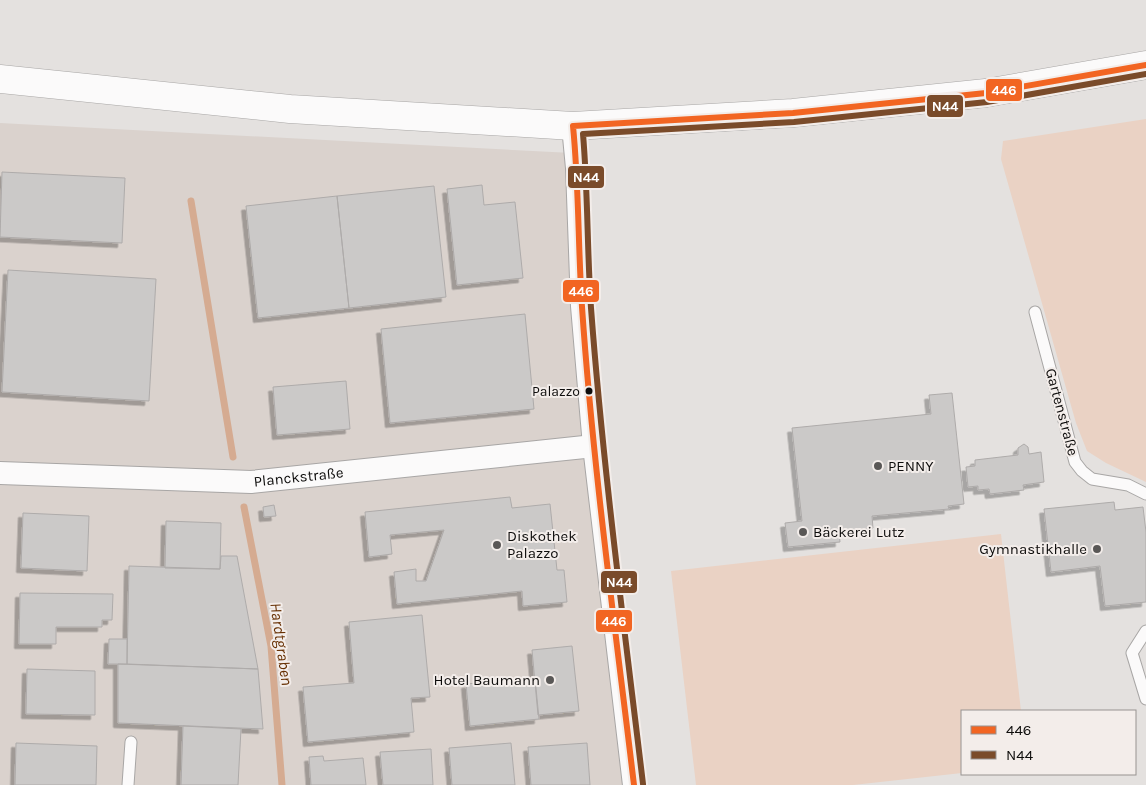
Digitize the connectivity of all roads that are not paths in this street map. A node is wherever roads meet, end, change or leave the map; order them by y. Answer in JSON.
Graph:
{"nodes":[{"id":1,"x":1146,"y":65,"type":"edge"},
{"id":2,"x":0,"y":79,"type":"edge"},
{"id":3,"x":574,"y":126,"type":"junction"},
{"id":4,"x":1035,"y":312,"type":"dead end"},
{"id":5,"x":594,"y":446,"type":"junction"},
{"id":6,"x":0,"y":473,"type":"edge"},
{"id":7,"x":1146,"y":494,"type":"edge"},
{"id":8,"x":1146,"y":631,"type":"edge"},
{"id":9,"x":1146,"y":699,"type":"edge"},
{"id":10,"x":131,"y":742,"type":"dead end"},
{"id":11,"x":128,"y":785,"type":"edge"},
{"id":12,"x":634,"y":785,"type":"edge"}],
"edges":[{"from":1,"to":3,"type":"main road"},
{"from":2,"to":3,"type":"main road"},
{"from":3,"to":5,"type":"street"},
{"from":4,"to":7,"type":"lane","name":"Gartenstraße"},
{"from":5,"to":6,"type":"street","name":"Planckstraße"},
{"from":5,"to":12,"type":"street"},
{"from":8,"to":9,"type":"lane"},
{"from":10,"to":11,"type":"lane"}]}
